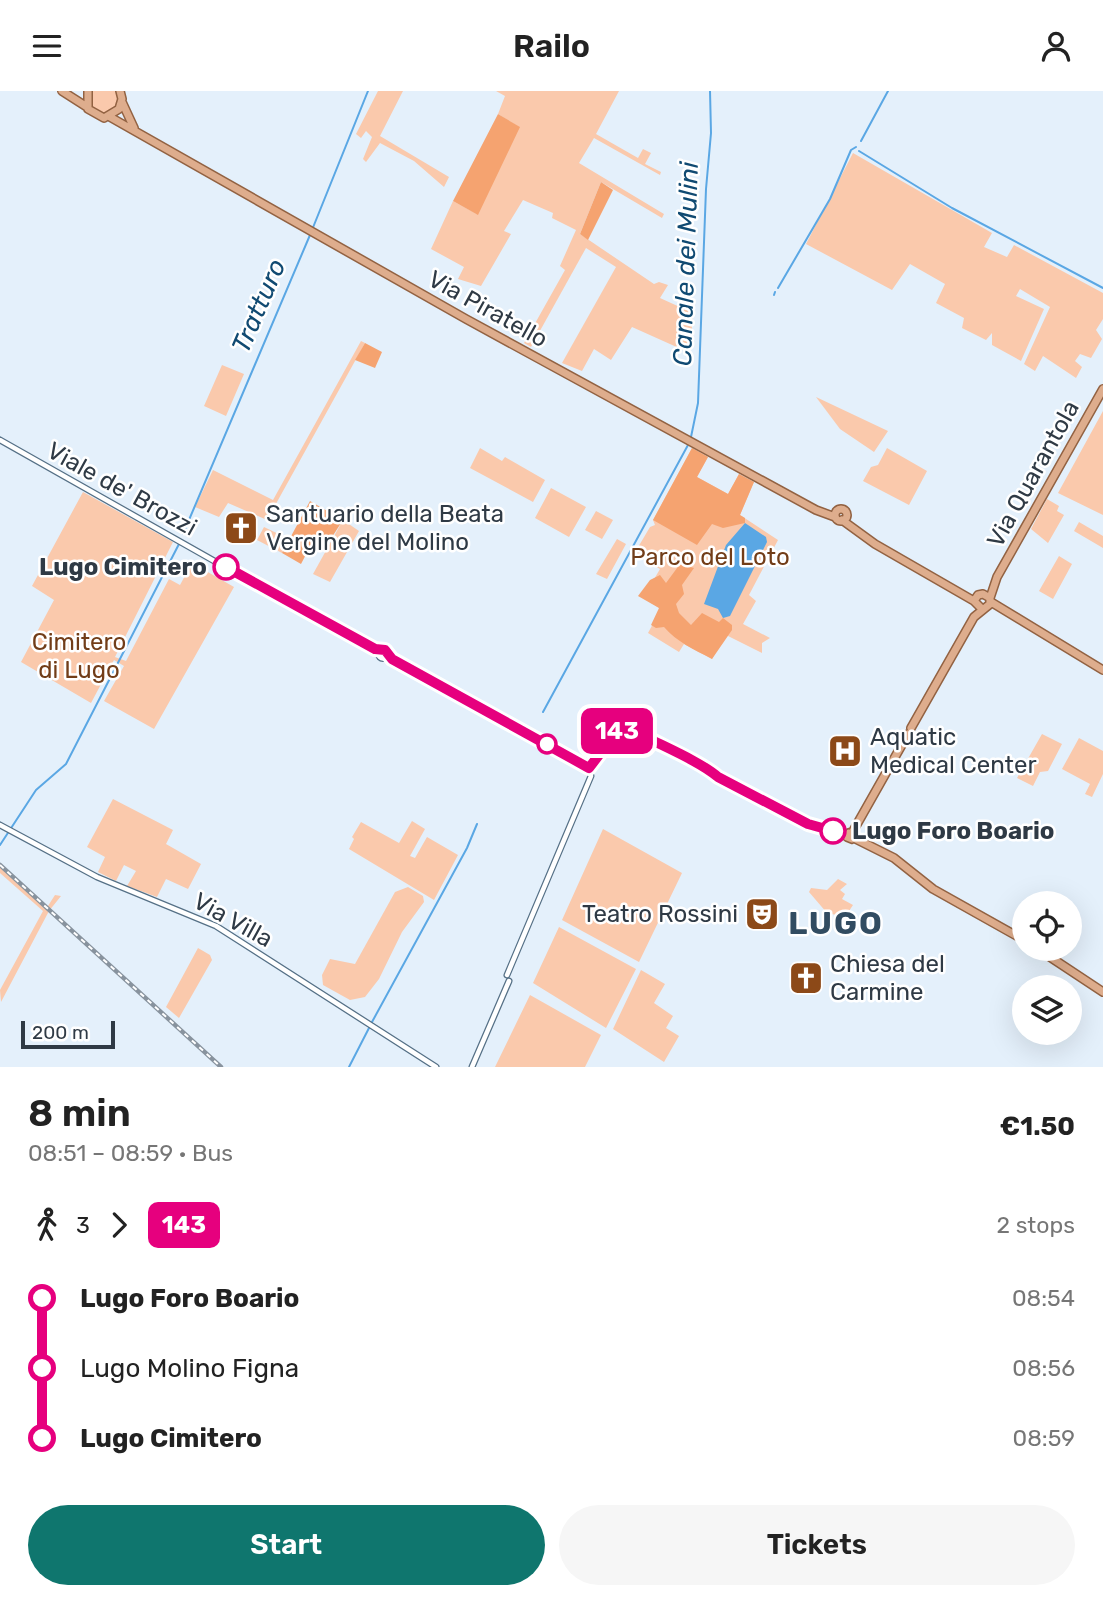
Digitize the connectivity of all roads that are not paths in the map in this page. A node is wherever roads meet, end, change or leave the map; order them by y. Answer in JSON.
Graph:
{"nodes":[{"id":1,"x":63,"y":91,"type":"edge"},
{"id":2,"x":88,"y":91,"type":"edge"},
{"id":3,"x":120,"y":91,"type":"edge"},
{"id":4,"x":122,"y":102,"type":"junction"},
{"id":5,"x":88,"y":107,"type":"junction"},
{"id":6,"x":110,"y":117,"type":"junction"},
{"id":7,"x":148,"y":139,"type":"junction"},
{"id":8,"x":1103,"y":389,"type":"edge"},
{"id":9,"x":0,"y":440,"type":"edge"},
{"id":10,"x":982,"y":601,"type":"junction"},
{"id":11,"x":1103,"y":670,"type":"edge"},
{"id":12,"x":589,"y":768,"type":"junction"},
{"id":13,"x":0,"y":825,"type":"edge"},
{"id":14,"x":851,"y":835,"type":"junction"},
{"id":15,"x":1012,"y":933,"type":"edge"},
{"id":16,"x":1056,"y":961,"type":"edge"},
{"id":17,"x":1103,"y":992,"type":"edge"},
{"id":18,"x":436,"y":1067,"type":"edge"},
{"id":19,"x":472,"y":1067,"type":"edge"}],
"edges":[{"from":1,"to":2,"type":"main road"},
{"from":1,"to":5,"type":"main road"},
{"from":2,"to":5,"type":"main road"},
{"from":3,"to":4,"type":"main road"},
{"from":4,"to":6,"type":"main road"},
{"from":4,"to":7,"type":"main road","name":"Via Piratello"},
{"from":5,"to":6,"type":"main road","name":"Via Piratello"},
{"from":6,"to":7,"type":"main road","name":"Via Piratello"},
{"from":7,"to":10,"type":"main road","name":"Via Piratello"},
{"from":8,"to":10,"type":"main road","name":"Via Quarantola"},
{"from":9,"to":12,"type":"street","name":"Viale de' Brozzi"},
{"from":10,"to":11,"type":"main road","name":"Via Piratello"},
{"from":10,"to":14,"type":"main road"},
{"from":12,"to":14,"type":"street"},
{"from":12,"to":19,"type":"street"},
{"from":13,"to":18,"type":"street","name":"Via Villa"},
{"from":14,"to":15,"type":"main road"},
{"from":16,"to":17,"type":"main road"}]}
